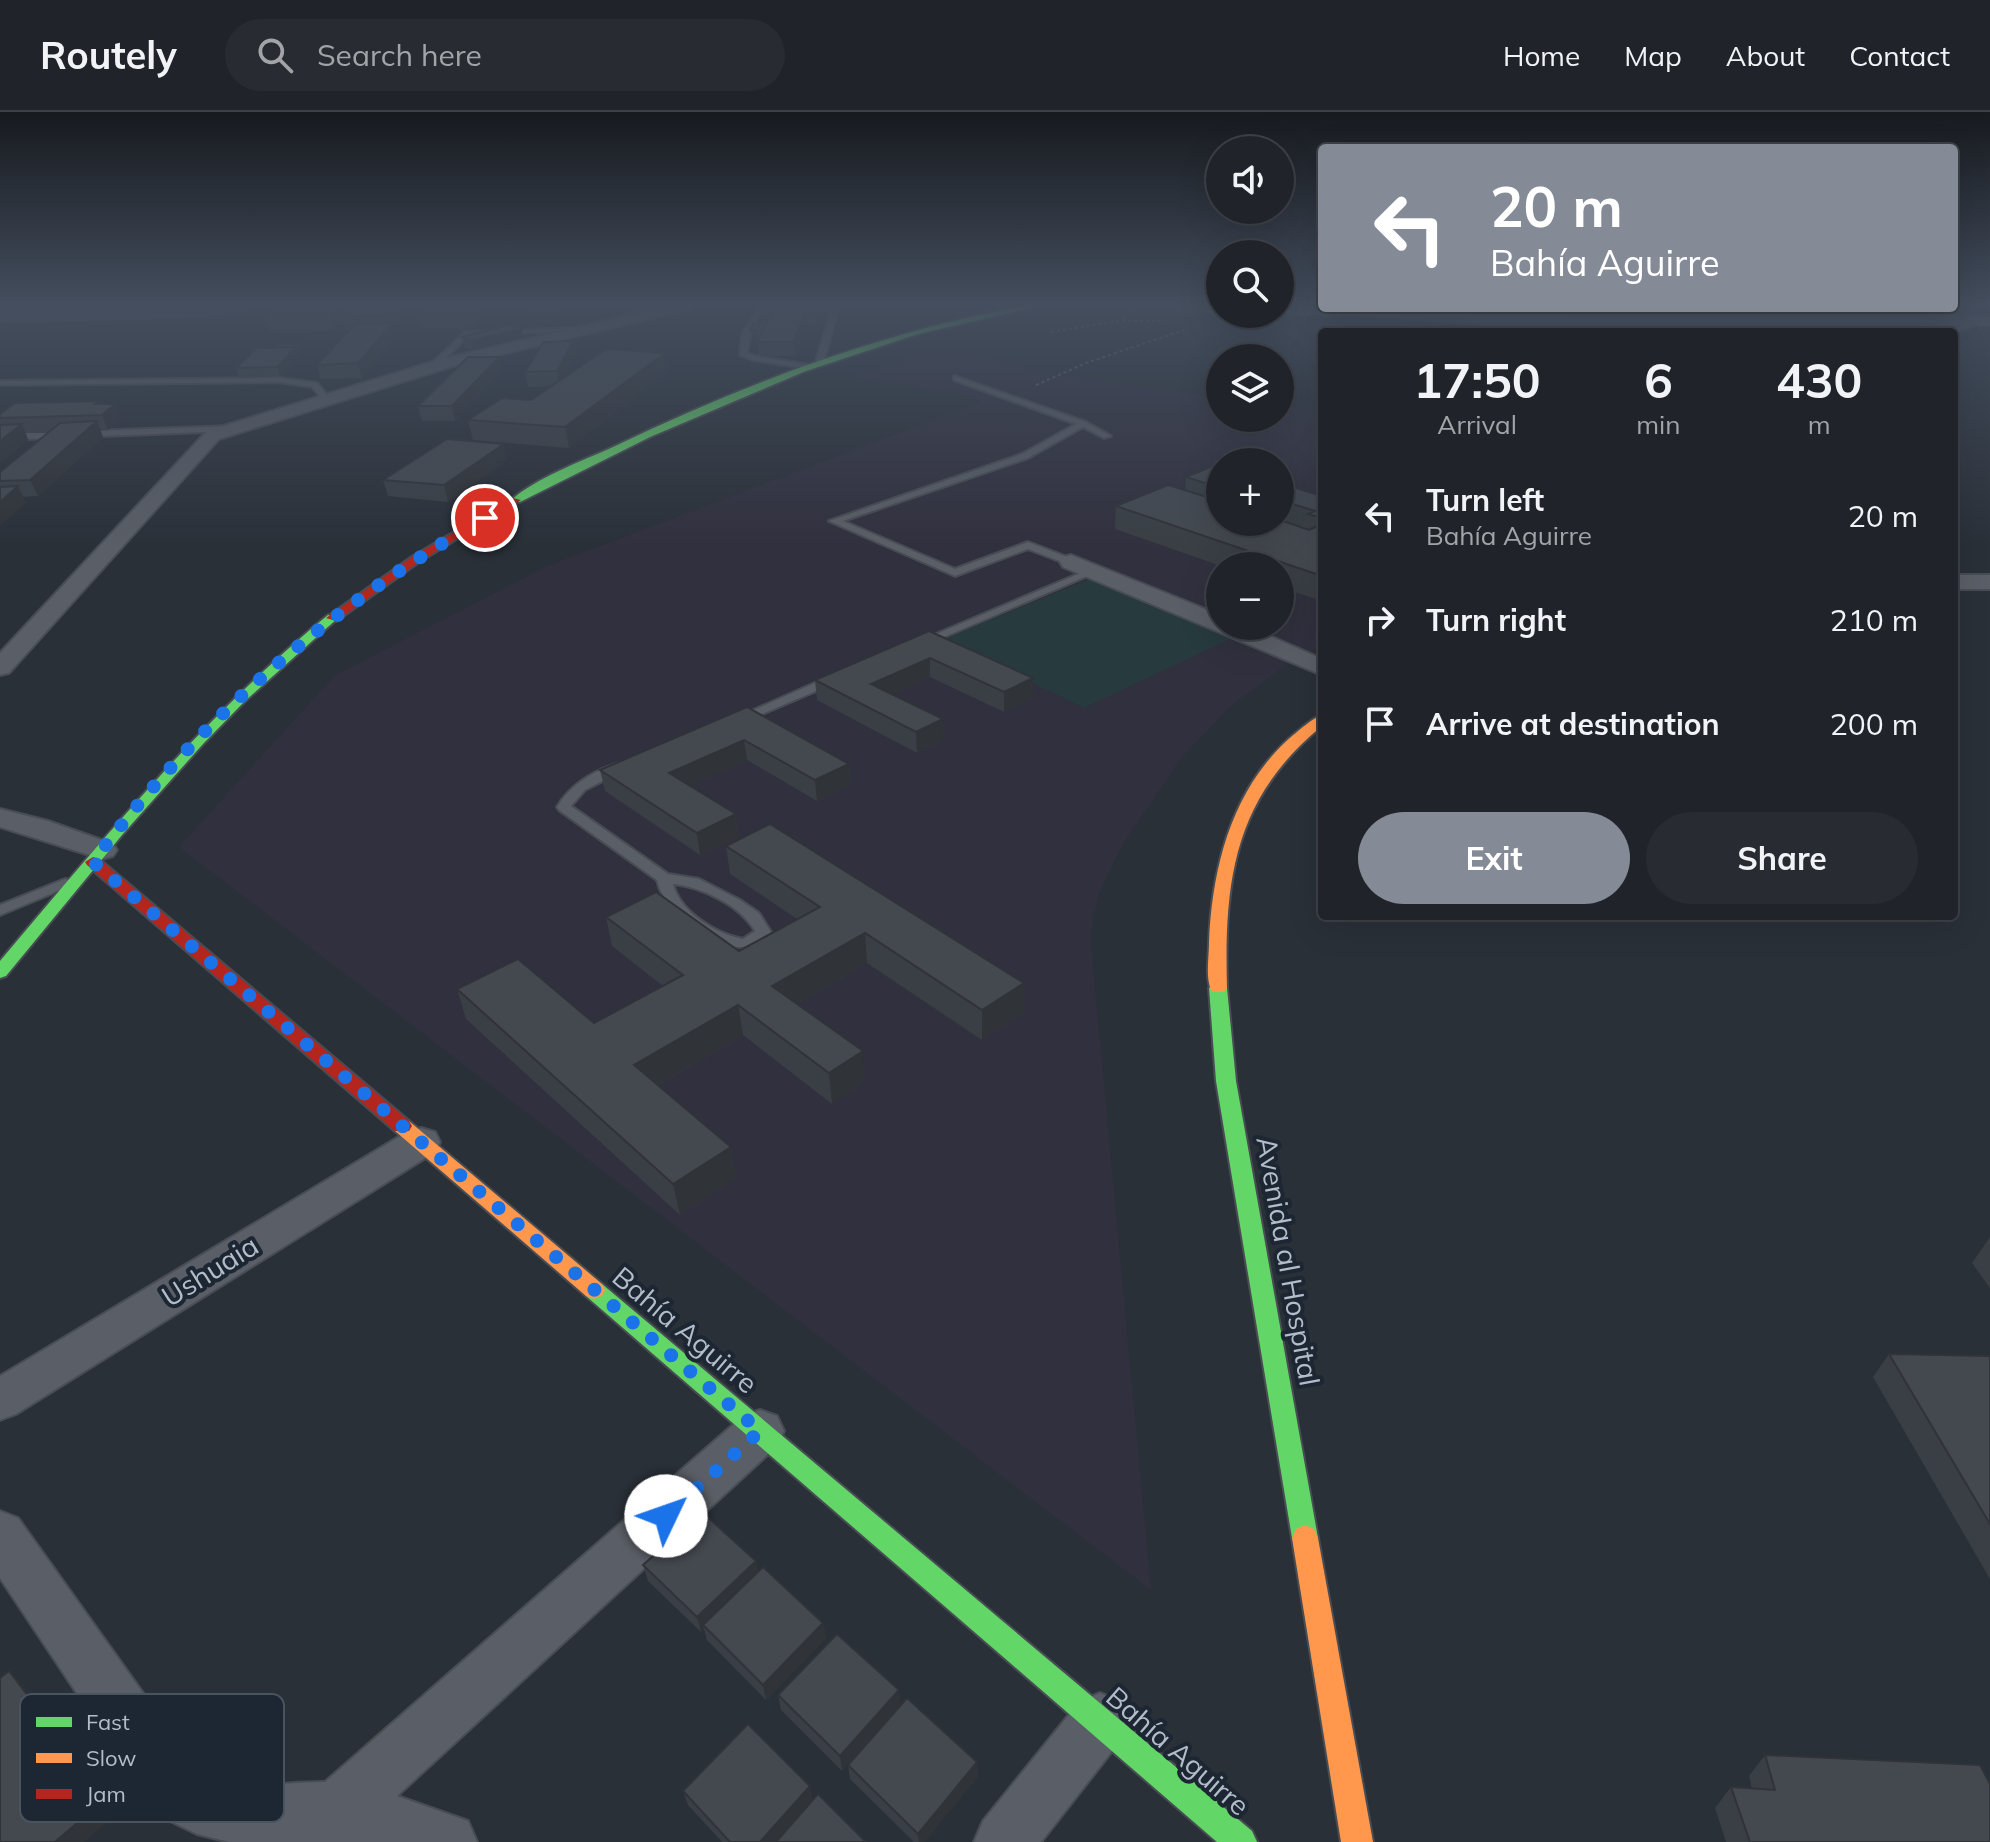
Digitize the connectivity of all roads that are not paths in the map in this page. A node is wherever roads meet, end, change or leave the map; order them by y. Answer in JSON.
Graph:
{"nodes":[{"id":1,"x":316,"y":387,"type":"edge"},
{"id":2,"x":368,"y":387,"type":"edge"},
{"id":3,"x":759,"y":387,"type":"edge"},
{"id":4,"x":979,"y":387,"type":"edge"},
{"id":5,"x":318,"y":402,"type":"junction"},
{"id":6,"x":1083,"y":424,"type":"junction"},
{"id":7,"x":230,"y":428,"type":"junction"},
{"id":8,"x":1107,"y":436,"type":"dead end"},
{"id":9,"x":0,"y":437,"type":"edge"},
{"id":10,"x":1071,"y":562,"type":"joint"},
{"id":11,"x":1094,"y":571,"type":"junction"},
{"id":12,"x":1958,"y":582,"type":"edge"},
{"id":13,"x":1990,"y":582,"type":"edge"},
{"id":14,"x":1206,"y":617,"type":"edge"},
{"id":15,"x":1259,"y":640,"type":"edge"},
{"id":16,"x":1284,"y":640,"type":"edge"},
{"id":17,"x":903,"y":651,"type":"edge"},
{"id":18,"x":1318,"y":653,"type":"edge"},
{"id":19,"x":1318,"y":666,"type":"edge"},
{"id":20,"x":0,"y":668,"type":"edge"},
{"id":21,"x":844,"y":675,"type":"edge"},
{"id":22,"x":1318,"y":723,"type":"edge"},
{"id":23,"x":721,"y":726,"type":"edge"},
{"id":24,"x":634,"y":761,"type":"edge"},
{"id":25,"x":0,"y":818,"type":"edge"},
{"id":26,"x":92,"y":863,"type":"junction"},
{"id":27,"x":664,"y":878,"type":"junction"},
{"id":28,"x":0,"y":910,"type":"edge"},
{"id":29,"x":0,"y":972,"type":"edge"},
{"id":30,"x":421,"y":1142,"type":"junction"},
{"id":31,"x":0,"y":1400,"type":"edge"},
{"id":32,"x":760,"y":1431,"type":"junction"},
{"id":33,"x":2,"y":1542,"type":"edge"},
{"id":34,"x":109,"y":1694,"type":"edge"},
{"id":35,"x":1100,"y":1721,"type":"junction"},
{"id":36,"x":336,"y":1812,"type":"junction"},
{"id":37,"x":284,"y":1813,"type":"edge"},
{"id":38,"x":1223,"y":1834,"type":"edge"},
{"id":39,"x":447,"y":1842,"type":"edge"},
{"id":40,"x":1004,"y":1842,"type":"edge"},
{"id":41,"x":1357,"y":1842,"type":"edge"}],
"edges":[{"from":1,"to":5,"type":"lane"},
{"from":2,"to":5,"type":"street"},
{"from":3,"to":26,"type":"street"},
{"from":4,"to":6,"type":"lane"},
{"from":5,"to":7,"type":"street"},
{"from":6,"to":8,"type":"lane"},
{"from":6,"to":10,"type":"lane"},
{"from":7,"to":9,"type":"lane"},
{"from":7,"to":20,"type":"street"},
{"from":10,"to":11,"type":"street"},
{"from":11,"to":14,"type":"street"},
{"from":11,"to":17,"type":"lane"},
{"from":12,"to":13,"type":"street"},
{"from":15,"to":19,"type":"street"},
{"from":16,"to":18,"type":"street"},
{"from":21,"to":23,"type":"lane"},
{"from":22,"to":41,"type":"street","name":"Avenida al Hospital"},
{"from":24,"to":27,"type":"lane"},
{"from":25,"to":26,"type":"street"},
{"from":26,"to":28,"type":"lane"},
{"from":26,"to":29,"type":"street"},
{"from":26,"to":30,"type":"street","name":"Bahía Aguirre"},
{"from":27,"to":27,"type":"lane"},
{"from":30,"to":31,"type":"street","name":"Ushuaia"},
{"from":30,"to":32,"type":"street","name":"Bahía Aguirre"},
{"from":32,"to":35,"type":"street","name":"Bahía Aguirre"},
{"from":32,"to":36,"type":"street"},
{"from":33,"to":34,"type":"street"},
{"from":35,"to":38,"type":"street","name":"Bahía Aguirre"},
{"from":35,"to":40,"type":"street"},
{"from":36,"to":37,"type":"street"},
{"from":36,"to":39,"type":"street"}]}
